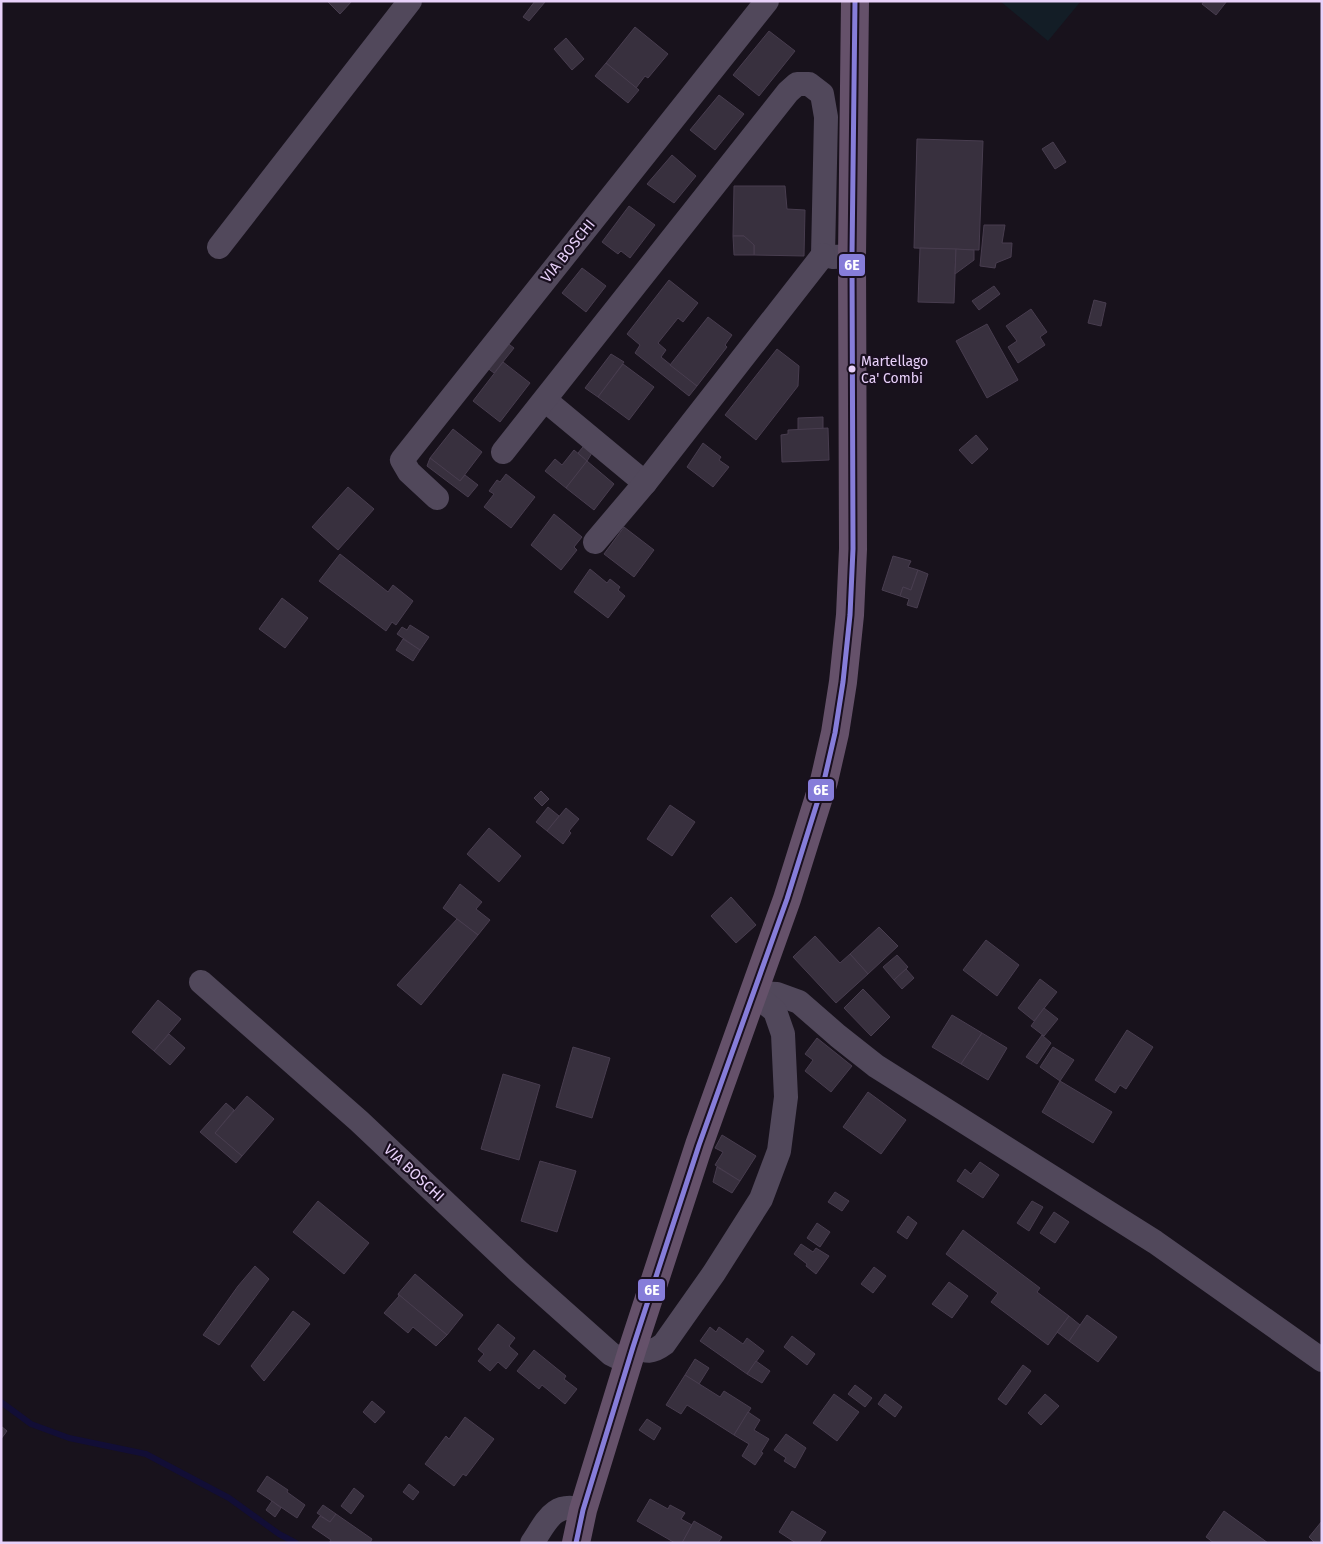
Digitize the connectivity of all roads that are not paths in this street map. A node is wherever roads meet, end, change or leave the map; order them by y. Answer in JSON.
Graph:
{"nodes":[{"id":1,"x":410,"y":1,"type":"edge"},
{"id":2,"x":767,"y":1,"type":"edge"},
{"id":3,"x":855,"y":1,"type":"edge"},
{"id":4,"x":219,"y":247,"type":"dead end"},
{"id":5,"x":823,"y":256,"type":"junction"},
{"id":6,"x":852,"y":256,"type":"junction"},
{"id":7,"x":545,"y":400,"type":"junction"},
{"id":8,"x":503,"y":452,"type":"dead end"},
{"id":9,"x":645,"y":483,"type":"junction"},
{"id":10,"x":437,"y":498,"type":"dead end"},
{"id":11,"x":596,"y":542,"type":"dead end"},
{"id":12,"x":201,"y":982,"type":"dead end"},
{"id":13,"x":753,"y":993,"type":"junction"},
{"id":14,"x":631,"y":1355,"type":"junction"},
{"id":15,"x":1322,"y":1360,"type":"edge"},
{"id":16,"x":583,"y":1510,"type":"junction"},
{"id":17,"x":532,"y":1543,"type":"edge"},
{"id":18,"x":576,"y":1543,"type":"edge"}],
"edges":[{"from":1,"to":4,"type":"street"},
{"from":2,"to":10,"type":"street","name":"VIA BOSCHI"},
{"from":3,"to":6,"type":"main road"},
{"from":5,"to":6,"type":"street"},
{"from":5,"to":7,"type":"street"},
{"from":5,"to":9,"type":"street"},
{"from":6,"to":13,"type":"main road"},
{"from":7,"to":8,"type":"street"},
{"from":7,"to":9,"type":"street"},
{"from":9,"to":11,"type":"street"},
{"from":12,"to":14,"type":"street","name":"VIA BOSCHI"},
{"from":13,"to":14,"type":"main road"},
{"from":13,"to":14,"type":"street","name":"VIA BOSCHI"},
{"from":13,"to":15,"type":"street"},
{"from":14,"to":16,"type":"main road"},
{"from":16,"to":17,"type":"street"},
{"from":16,"to":18,"type":"main road"}]}
